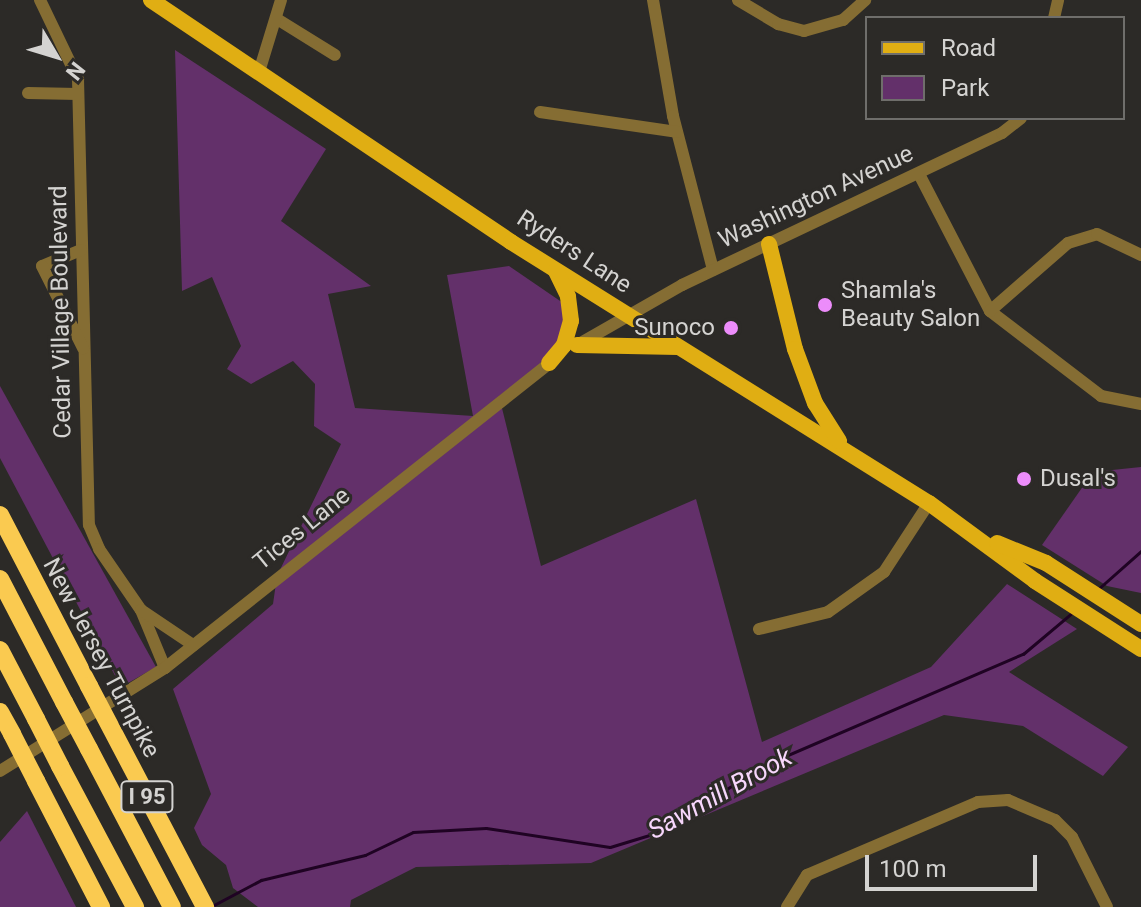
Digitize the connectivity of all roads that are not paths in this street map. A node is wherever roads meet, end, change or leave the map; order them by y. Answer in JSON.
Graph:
{"nodes":[{"id":1,"x":151,"y":0,"type":"edge"},
{"id":2,"x":281,"y":0,"type":"edge"},
{"id":3,"x":653,"y":0,"type":"edge"},
{"id":4,"x":738,"y":0,"type":"edge"},
{"id":5,"x":865,"y":0,"type":"edge"},
{"id":6,"x":44,"y":2,"type":"edge"},
{"id":7,"x":277,"y":19,"type":"junction"},
{"id":8,"x":335,"y":55,"type":"dead end"},
{"id":9,"x":259,"y":72,"type":"junction"},
{"id":10,"x":28,"y":93,"type":"dead end"},
{"id":11,"x":78,"y":94,"type":"junction"},
{"id":12,"x":540,"y":112,"type":"dead end"},
{"id":13,"x":1018,"y":120,"type":"edge"},
{"id":14,"x":677,"y":132,"type":"junction"},
{"id":15,"x":919,"y":174,"type":"junction"},
{"id":16,"x":769,"y":244,"type":"junction"},
{"id":17,"x":81,"y":250,"type":"junction"},
{"id":18,"x":1141,"y":255,"type":"edge"},
{"id":19,"x":555,"y":270,"type":"junction"},
{"id":20,"x":713,"y":270,"type":"junction"},
{"id":21,"x":990,"y":311,"type":"junction"},
{"id":22,"x":628,"y":316,"type":"junction"},
{"id":23,"x":577,"y":345,"type":"junction"},
{"id":24,"x":682,"y":347,"type":"junction"},
{"id":25,"x":83,"y":349,"type":"junction"},
{"id":26,"x":549,"y":363,"type":"junction"},
{"id":27,"x":1141,"y":404,"type":"edge"},
{"id":28,"x":851,"y":454,"type":"junction"},
{"id":29,"x":929,"y":503,"type":"junction"},
{"id":30,"x":0,"y":515,"type":"edge"},
{"id":31,"x":977,"y":535,"type":"junction"},
{"id":32,"x":0,"y":579,"type":"edge"},
{"id":33,"x":141,"y":610,"type":"junction"},
{"id":34,"x":1141,"y":624,"type":"edge"},
{"id":35,"x":759,"y":629,"type":"dead end"},
{"id":36,"x":193,"y":645,"type":"junction"},
{"id":37,"x":1141,"y":649,"type":"edge"},
{"id":38,"x":0,"y":650,"type":"edge"},
{"id":39,"x":165,"y":668,"type":"junction"},
{"id":40,"x":0,"y":712,"type":"edge"},
{"id":41,"x":0,"y":771,"type":"edge"},
{"id":42,"x":101,"y":907,"type":"edge"},
{"id":43,"x":135,"y":907,"type":"edge"},
{"id":44,"x":172,"y":907,"type":"edge"},
{"id":45,"x":205,"y":907,"type":"edge"},
{"id":46,"x":787,"y":907,"type":"edge"},
{"id":47,"x":1107,"y":907,"type":"edge"}],
"edges":[{"from":1,"to":9,"type":"main road","name":"Ryders Lane"},
{"from":2,"to":7,"type":"street"},
{"from":3,"to":14,"type":"street"},
{"from":4,"to":5,"type":"street"},
{"from":6,"to":11,"type":"street","name":"Cedar Village Boulevard"},
{"from":7,"to":8,"type":"street"},
{"from":7,"to":9,"type":"street"},
{"from":9,"to":19,"type":"main road","name":"Ryders Lane"},
{"from":10,"to":11,"type":"street"},
{"from":11,"to":17,"type":"street","name":"Cedar Village Boulevard"},
{"from":12,"to":14,"type":"street"},
{"from":13,"to":15,"type":"street","name":"Washington Avenue"},
{"from":14,"to":20,"type":"street"},
{"from":15,"to":16,"type":"street","name":"Washington Avenue"},
{"from":15,"to":21,"type":"street"},
{"from":16,"to":20,"type":"street","name":"Washington Avenue"},
{"from":16,"to":28,"type":"main road"},
{"from":17,"to":25,"type":"street","name":"Cedar Village Boulevard"},
{"from":17,"to":25,"type":"street"},
{"from":18,"to":21,"type":"street"},
{"from":19,"to":22,"type":"main road","name":"Ryders Lane"},
{"from":19,"to":26,"type":"main road"},
{"from":20,"to":22,"type":"street","name":"Washington Avenue"},
{"from":21,"to":27,"type":"street"},
{"from":22,"to":23,"type":"street","name":"Tices Lane"},
{"from":22,"to":24,"type":"main road","name":"Ryders Lane"},
{"from":23,"to":24,"type":"main road"},
{"from":23,"to":26,"type":"street","name":"Tices Lane"},
{"from":24,"to":28,"type":"main road","name":"Ryders Lane"},
{"from":25,"to":33,"type":"street","name":"Cedar Village Boulevard"},
{"from":26,"to":36,"type":"street","name":"Tices Lane"},
{"from":28,"to":29,"type":"main road","name":"Ryders Lane"},
{"from":29,"to":31,"type":"main road","name":"Ryders Lane"},
{"from":29,"to":35,"type":"street"},
{"from":30,"to":45,"type":"highway","name":"New Jersey Turnpike","number":"I 95","bridge":true},
{"from":31,"to":34,"type":"main road","name":"Ryders Lane"},
{"from":31,"to":37,"type":"main road","name":"Ryders Lane"},
{"from":32,"to":44,"type":"highway","number":"I 95","bridge":true},
{"from":33,"to":36,"type":"street","name":"Cedar Village Boulevard"},
{"from":33,"to":39,"type":"street","name":"Cedar Village Boulevard"},
{"from":36,"to":39,"type":"street","name":"Tices Lane"},
{"from":38,"to":43,"type":"highway","number":"I 95","bridge":true},
{"from":39,"to":41,"type":"street","name":"Tices Lane"},
{"from":40,"to":42,"type":"highway","bridge":true},
{"from":46,"to":47,"type":"street"}]}
